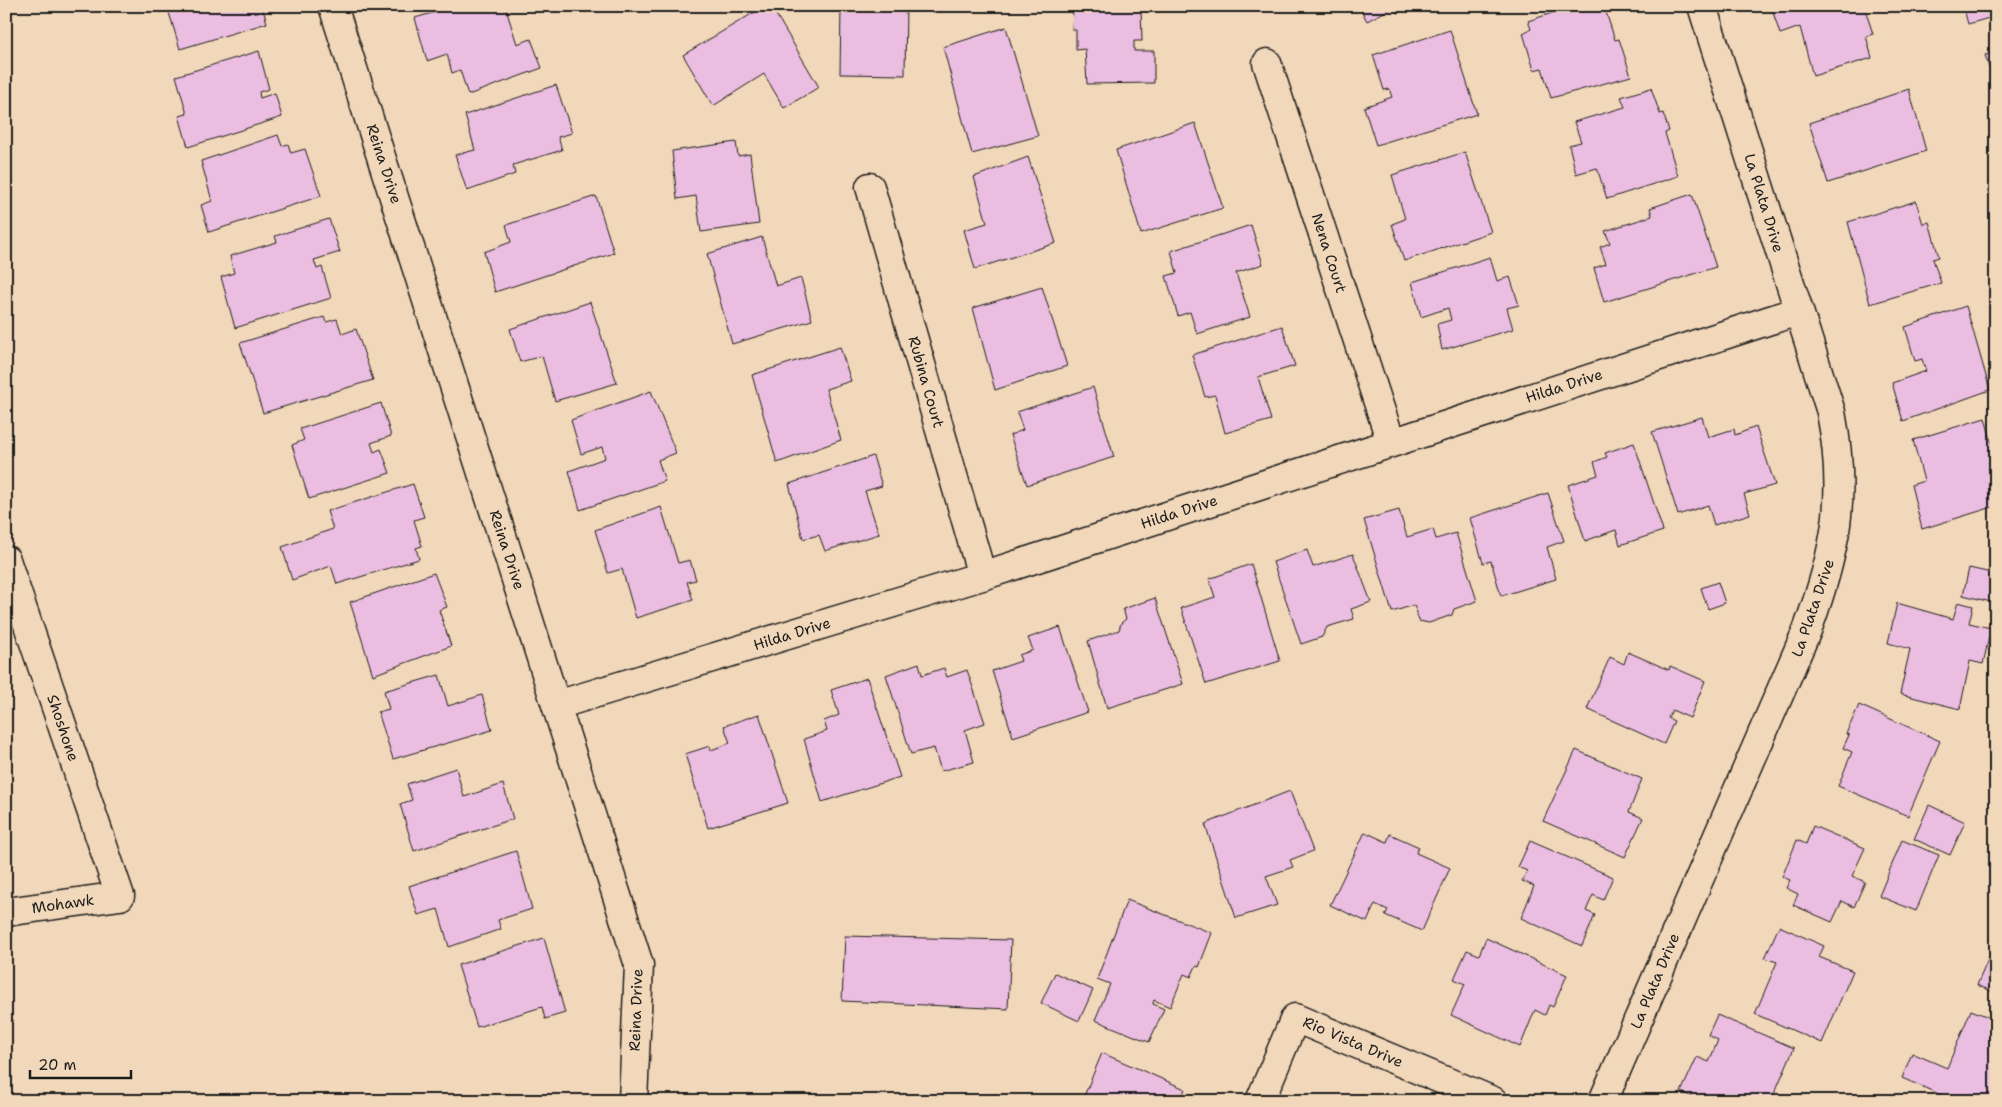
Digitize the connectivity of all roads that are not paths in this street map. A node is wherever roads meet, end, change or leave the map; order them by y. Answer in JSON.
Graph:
{"nodes":[{"id":1,"x":333,"y":6,"type":"edge"},
{"id":2,"x":1702,"y":6,"type":"edge"},
{"id":3,"x":1267,"y":63,"type":"dead end"},
{"id":4,"x":870,"y":187,"type":"dead end"},
{"id":5,"x":1798,"y":311,"type":"junction"},
{"id":6,"x":1390,"y":442,"type":"junction"},
{"id":7,"x":6,"y":560,"type":"edge"},
{"id":8,"x":982,"y":576,"type":"junction"},
{"id":9,"x":557,"y":705,"type":"junction"},
{"id":10,"x":120,"y":896,"type":"joint"},
{"id":11,"x":6,"y":912,"type":"edge"},
{"id":12,"x":633,"y":1101,"type":"edge"},
{"id":13,"x":1260,"y":1101,"type":"edge"},
{"id":14,"x":1493,"y":1101,"type":"edge"},
{"id":15,"x":1603,"y":1101,"type":"edge"}],
"edges":[{"from":1,"to":9,"type":"street","name":"Reina Drive"},
{"from":2,"to":5,"type":"street","name":"La Plata Drive"},
{"from":3,"to":6,"type":"street","name":"Nena Court"},
{"from":4,"to":8,"type":"street","name":"Rubina Court"},
{"from":5,"to":6,"type":"street","name":"Hilda Drive"},
{"from":5,"to":15,"type":"street","name":"La Plata Drive"},
{"from":6,"to":8,"type":"street","name":"Hilda Drive"},
{"from":7,"to":10,"type":"street","name":"Shoshone"},
{"from":8,"to":9,"type":"street","name":"Hilda Drive"},
{"from":9,"to":12,"type":"street","name":"Reina Drive"},
{"from":10,"to":11,"type":"street","name":"Mohawk"},
{"from":13,"to":14,"type":"street","name":"Rio Vista Drive"}]}
